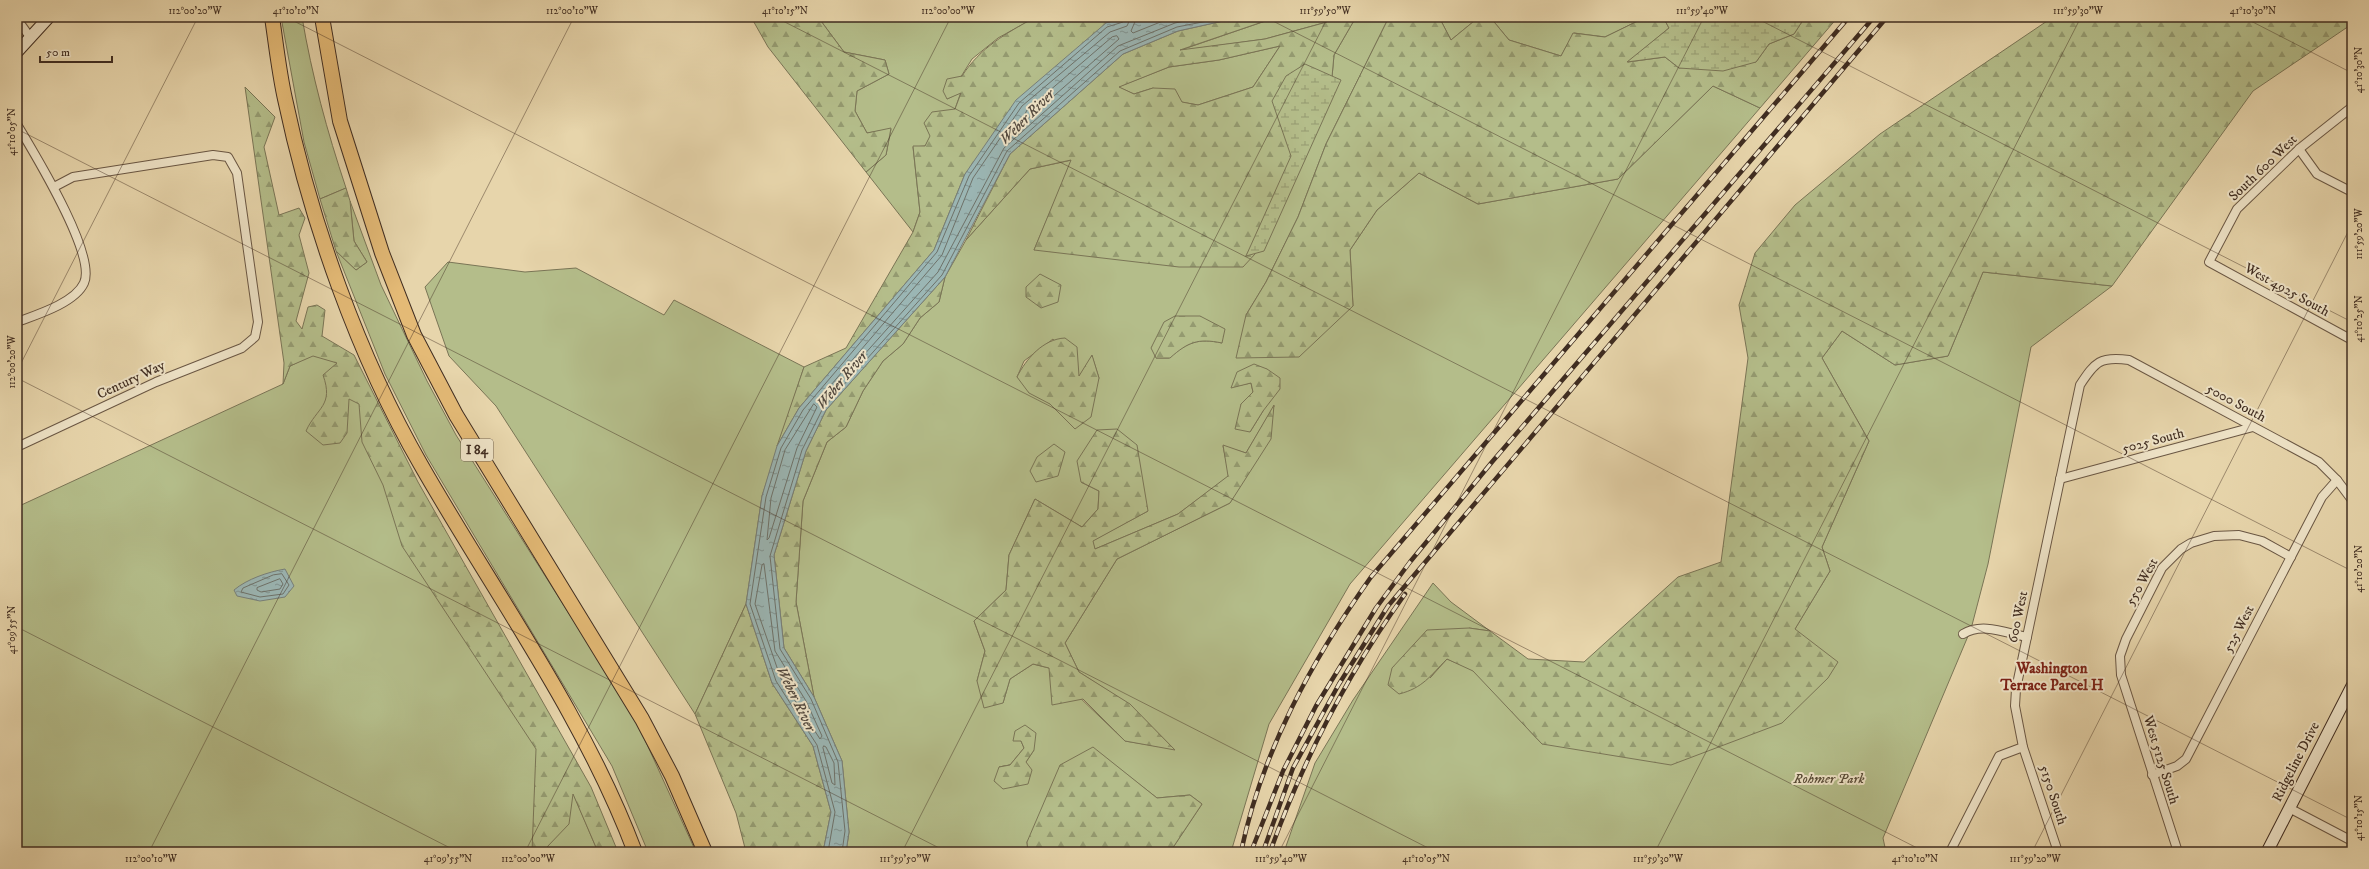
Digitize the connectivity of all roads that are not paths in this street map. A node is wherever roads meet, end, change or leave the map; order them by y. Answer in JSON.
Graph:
{"nodes":[{"id":1,"x":49,"y":17,"type":"edge"},
{"id":2,"x":272,"y":17,"type":"edge"},
{"id":3,"x":322,"y":17,"type":"edge"},
{"id":4,"x":17,"y":19,"type":"edge"},
{"id":5,"x":30,"y":37,"type":"junction"},
{"id":6,"x":17,"y":52,"type":"edge"},
{"id":7,"x":2352,"y":107,"type":"edge"},
{"id":8,"x":18,"y":126,"type":"edge"},
{"id":9,"x":2299,"y":149,"type":"junction"},
{"id":10,"x":54,"y":187,"type":"junction"},
{"id":11,"x":2352,"y":192,"type":"edge"},
{"id":12,"x":2209,"y":262,"type":"joint"},
{"id":13,"x":17,"y":322,"type":"edge"},
{"id":14,"x":2352,"y":340,"type":"edge"},
{"id":15,"x":2093,"y":364,"type":"joint"},
{"id":16,"x":2253,"y":427,"type":"junction"},
{"id":17,"x":17,"y":447,"type":"edge"},
{"id":18,"x":2060,"y":479,"type":"junction"},
{"id":19,"x":2337,"y":480,"type":"junction"},
{"id":20,"x":2352,"y":500,"type":"edge"},
{"id":21,"x":2290,"y":557,"type":"junction"},
{"id":22,"x":1963,"y":634,"type":"dead end"},
{"id":23,"x":2026,"y":637,"type":"junction"},
{"id":24,"x":2121,"y":675,"type":"joint"},
{"id":25,"x":2352,"y":686,"type":"edge"},
{"id":26,"x":2023,"y":747,"type":"junction"},
{"id":27,"x":2152,"y":775,"type":"junction"},
{"id":28,"x":2289,"y":808,"type":"junction"},
{"id":29,"x":2352,"y":841,"type":"edge"},
{"id":30,"x":635,"y":852,"type":"edge"},
{"id":31,"x":705,"y":852,"type":"edge"},
{"id":32,"x":1950,"y":852,"type":"edge"},
{"id":33,"x":2058,"y":852,"type":"edge"},
{"id":34,"x":2178,"y":852,"type":"edge"},
{"id":35,"x":2267,"y":852,"type":"edge"}],
"edges":[{"from":1,"to":5,"type":"street"},
{"from":2,"to":30,"type":"highway"},
{"from":3,"to":31,"type":"highway","number":"I 84"},
{"from":4,"to":5,"type":"street"},
{"from":5,"to":6,"type":"street"},
{"from":7,"to":9,"type":"street","name":"South 600 West"},
{"from":8,"to":10,"type":"street"},
{"from":9,"to":11,"type":"street"},
{"from":9,"to":12,"type":"street","name":"South 600 West"},
{"from":10,"to":13,"type":"street"},
{"from":10,"to":17,"type":"street","name":"Century Way"},
{"from":12,"to":14,"type":"street","name":"West 4925 South"},
{"from":15,"to":16,"type":"street","name":"5000 South"},
{"from":15,"to":18,"type":"street","name":"600 West"},
{"from":16,"to":18,"type":"street","name":"5025 South"},
{"from":16,"to":19,"type":"street","name":"5000 South"},
{"from":18,"to":23,"type":"street","name":"600 West"},
{"from":19,"to":20,"type":"street","name":"5000 South"},
{"from":19,"to":21,"type":"street","name":"525 West"},
{"from":21,"to":24,"type":"street","name":"550 West"},
{"from":21,"to":27,"type":"street","name":"525 West"},
{"from":22,"to":23,"type":"street"},
{"from":23,"to":26,"type":"street","name":"600 West"},
{"from":24,"to":27,"type":"street","name":"West 5125 South"},
{"from":25,"to":28,"type":"street","name":"Ridgeline Drive"},
{"from":26,"to":32,"type":"street"},
{"from":26,"to":33,"type":"street","name":"5150 South"},
{"from":27,"to":34,"type":"street","name":"West 5125 South"},
{"from":28,"to":29,"type":"street"},
{"from":28,"to":35,"type":"street","name":"Ridgeline Drive"}]}
